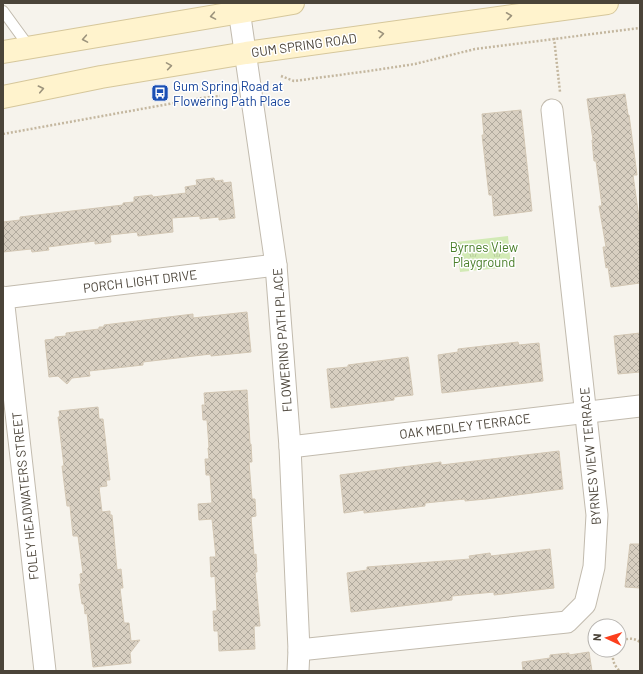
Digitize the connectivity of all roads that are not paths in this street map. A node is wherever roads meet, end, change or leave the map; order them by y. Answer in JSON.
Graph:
{"nodes":[{"id":1,"x":293,"y":3,"type":"edge"},
{"id":2,"x":607,"y":3,"type":"edge"},
{"id":3,"x":239,"y":7,"type":"edge"},
{"id":4,"x":3,"y":12,"type":"edge"},
{"id":5,"x":30,"y":48,"type":"junction"},
{"id":6,"x":3,"y":52,"type":"edge"},
{"id":7,"x":246,"y":53,"type":"junction"},
{"id":8,"x":3,"y":97,"type":"edge"},
{"id":9,"x":553,"y":102,"type":"road end"},
{"id":10,"x":276,"y":265,"type":"junction"},
{"id":11,"x":3,"y":298,"type":"edge"},
{"id":12,"x":640,"y":406,"type":"edge"},
{"id":13,"x":587,"y":412,"type":"junction"},
{"id":14,"x":290,"y":447,"type":"junction"},
{"id":15,"x":299,"y":650,"type":"junction"},
{"id":16,"x":45,"y":671,"type":"edge"},
{"id":17,"x":298,"y":671,"type":"edge"}],
"edges":[{"from":1,"to":3,"type":"main road"},
{"from":7,"to":2,"type":"main road","name":"GUM SPRING ROAD","one_way":true},
{"from":3,"to":5,"type":"main road","one_way":true},
{"from":3,"to":7,"type":"street","name":"FLOWERING PATH PLACE"},
{"from":4,"to":5,"type":"lane"},
{"from":5,"to":6,"type":"main road"},
{"from":8,"to":7,"type":"main road","name":"GUM SPRING ROAD","one_way":true},
{"from":7,"to":10,"type":"street","name":"FLOWERING PATH PLACE"},
{"from":9,"to":13,"type":"street","name":"BYRNES VIEW TERRACE"},
{"from":10,"to":11,"type":"street","name":"PORCH LIGHT DRIVE"},
{"from":10,"to":14,"type":"street","name":"FLOWERING PATH PLACE"},
{"from":11,"to":16,"type":"street","name":"FOLEY HEADWATERS STREET"},
{"from":12,"to":13,"type":"street","name":"OAK MEDLEY TERRACE"},
{"from":13,"to":14,"type":"street","name":"OAK MEDLEY TERRACE"},
{"from":13,"to":15,"type":"street","name":"BYRNES VIEW TERRACE"},
{"from":14,"to":15,"type":"street","name":"FLOWERING PATH PLACE"},
{"from":15,"to":17,"type":"street","name":"FLOWERING PATH PLACE"}]}
